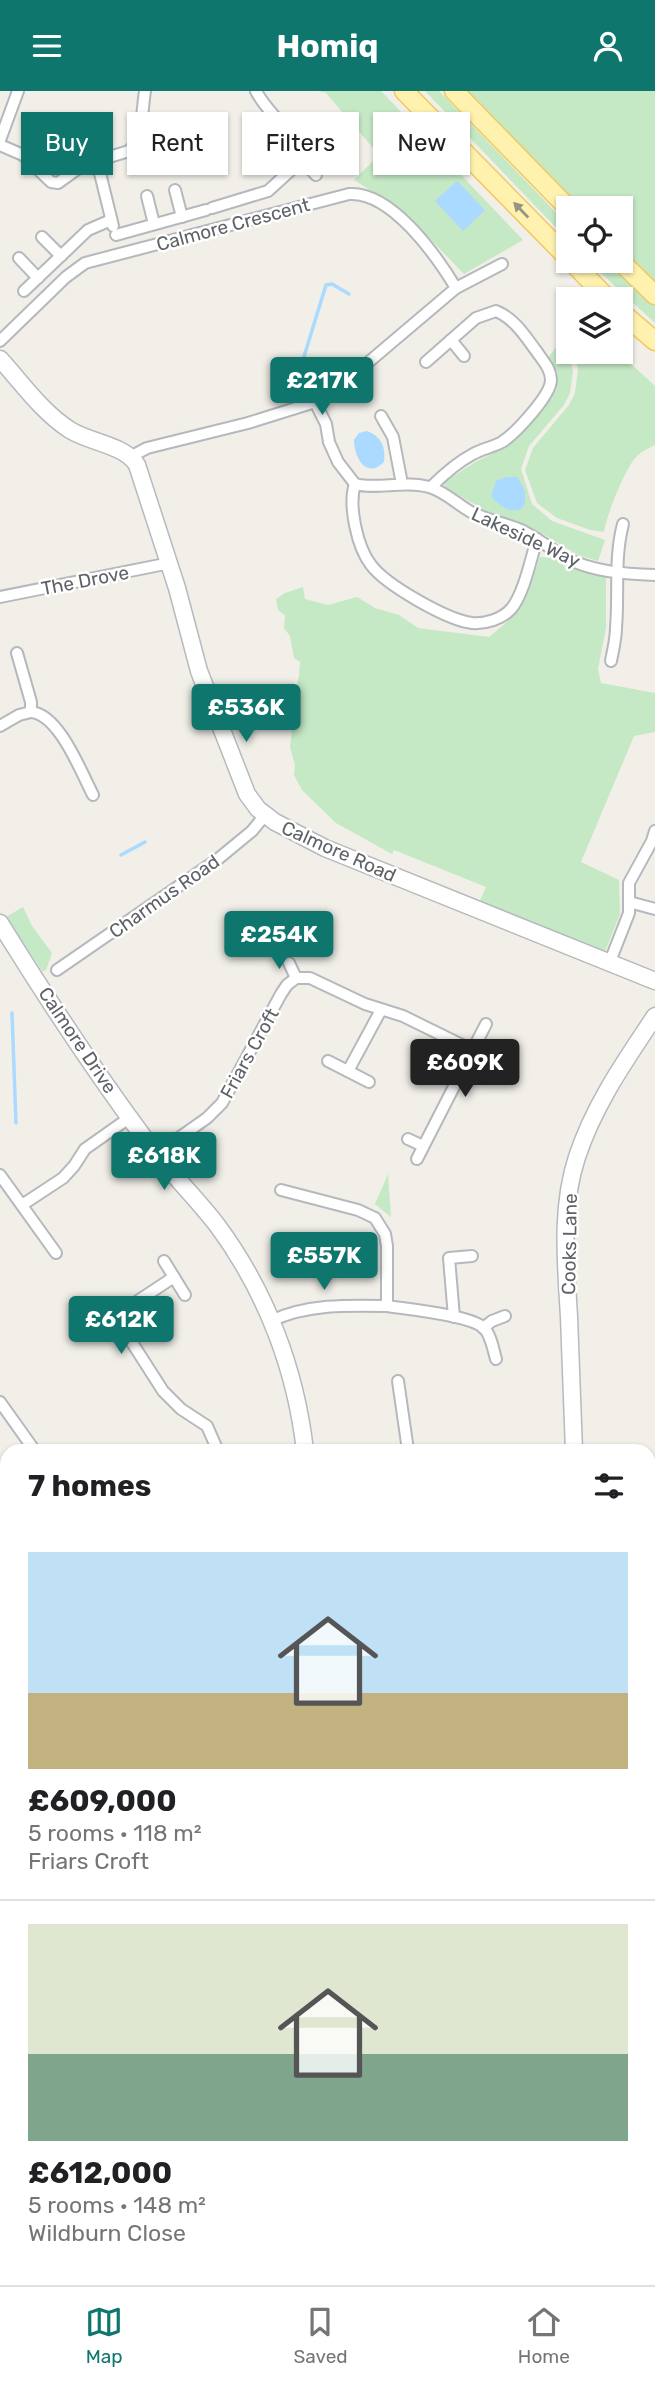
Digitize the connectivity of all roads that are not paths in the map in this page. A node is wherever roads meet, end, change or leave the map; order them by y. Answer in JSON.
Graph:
{"nodes":[{"id":1,"x":18,"y":91,"type":"edge"},
{"id":2,"x":145,"y":91,"type":"edge"},
{"id":3,"x":256,"y":91,"type":"edge"},
{"id":4,"x":404,"y":91,"type":"edge"},
{"id":5,"x":453,"y":91,"type":"edge"},
{"id":6,"x":270,"y":112,"type":"edge"},
{"id":7,"x":0,"y":142,"type":"edge"},
{"id":8,"x":21,"y":154,"type":"edge"},
{"id":9,"x":113,"y":156,"type":"edge"},
{"id":10,"x":44,"y":175,"type":"edge"},
{"id":11,"x":66,"y":175,"type":"edge"},
{"id":12,"x":100,"y":175,"type":"edge"},
{"id":13,"x":286,"y":175,"type":"edge"},
{"id":14,"x":175,"y":190,"type":"dead end"},
{"id":15,"x":147,"y":196,"type":"dead end"},
{"id":16,"x":556,"y":196,"type":"edge"},
{"id":17,"x":182,"y":217,"type":"junction"},
{"id":18,"x":111,"y":220,"type":"junction"},
{"id":19,"x":155,"y":224,"type":"junction"},
{"id":20,"x":43,"y":237,"type":"dead end"},
{"id":21,"x":556,"y":246,"type":"edge"},
{"id":22,"x":61,"y":256,"type":"junction"},
{"id":23,"x":19,"y":258,"type":"dead end"},
{"id":24,"x":502,"y":264,"type":"dead end"},
{"id":25,"x":583,"y":273,"type":"edge"},
{"id":26,"x":632,"y":273,"type":"edge"},
{"id":27,"x":38,"y":278,"type":"junction"},
{"id":28,"x":596,"y":287,"type":"edge"},
{"id":29,"x":456,"y":288,"type":"junction"},
{"id":30,"x":24,"y":291,"type":"dead end"},
{"id":31,"x":655,"y":295,"type":"edge"},
{"id":32,"x":633,"y":322,"type":"edge"},
{"id":33,"x":451,"y":340,"type":"junction"},
{"id":34,"x":0,"y":341,"type":"edge"},
{"id":35,"x":655,"y":341,"type":"edge"},
{"id":36,"x":464,"y":356,"type":"dead end"},
{"id":37,"x":0,"y":359,"type":"edge"},
{"id":38,"x":426,"y":362,"type":"dead end"},
{"id":39,"x":315,"y":402,"type":"junction"},
{"id":40,"x":381,"y":416,"type":"dead end"},
{"id":41,"x":132,"y":456,"type":"junction"},
{"id":42,"x":355,"y":484,"type":"junction"},
{"id":43,"x":402,"y":484,"type":"junction"},
{"id":44,"x":431,"y":487,"type":"junction"},
{"id":45,"x":622,"y":524,"type":"dead end"},
{"id":46,"x":537,"y":539,"type":"junction"},
{"id":47,"x":170,"y":563,"type":"junction"},
{"id":48,"x":617,"y":573,"type":"junction"},
{"id":49,"x":655,"y":575,"type":"edge"},
{"id":50,"x":0,"y":597,"type":"edge"},
{"id":51,"x":17,"y":653,"type":"dead end"},
{"id":52,"x":611,"y":661,"type":"dead end"},
{"id":53,"x":31,"y":712,"type":"junction"},
{"id":54,"x":0,"y":726,"type":"edge"},
{"id":55,"x":93,"y":795,"type":"dead end"},
{"id":56,"x":265,"y":815,"type":"junction"},
{"id":57,"x":655,"y":831,"type":"edge"},
{"id":58,"x":629,"y":902,"type":"junction"},
{"id":59,"x":655,"y":909,"type":"edge"},
{"id":60,"x":0,"y":923,"type":"edge"},
{"id":61,"x":6,"y":944,"type":"edge"},
{"id":62,"x":289,"y":963,"type":"dead end"},
{"id":63,"x":609,"y":964,"type":"junction"},
{"id":64,"x":57,"y":970,"type":"dead end"},
{"id":65,"x":296,"y":978,"type":"junction"},
{"id":66,"x":655,"y":981,"type":"edge"},
{"id":67,"x":381,"y":1010,"type":"junction"},
{"id":68,"x":655,"y":1016,"type":"edge"},
{"id":69,"x":486,"y":1024,"type":"dead end"},
{"id":70,"x":472,"y":1050,"type":"junction"},
{"id":71,"x":328,"y":1061,"type":"dead end"},
{"id":72,"x":348,"y":1071,"type":"junction"},
{"id":73,"x":369,"y":1083,"type":"dead end"},
{"id":74,"x":130,"y":1118,"type":"junction"},
{"id":75,"x":408,"y":1139,"type":"dead end"},
{"id":76,"x":423,"y":1146,"type":"junction"},
{"id":77,"x":156,"y":1154,"type":"junction"},
{"id":78,"x":416,"y":1159,"type":"dead end"},
{"id":79,"x":0,"y":1175,"type":"edge"},
{"id":80,"x":281,"y":1190,"type":"dead end"},
{"id":81,"x":22,"y":1205,"type":"junction"},
{"id":82,"x":56,"y":1253,"type":"dead end"},
{"id":83,"x":472,"y":1256,"type":"dead end"},
{"id":84,"x":164,"y":1261,"type":"dead end"},
{"id":85,"x":174,"y":1277,"type":"junction"},
{"id":86,"x":185,"y":1295,"type":"dead end"},
{"id":87,"x":387,"y":1306,"type":"junction"},
{"id":88,"x":505,"y":1316,"type":"dead end"},
{"id":89,"x":454,"y":1317,"type":"junction"},
{"id":90,"x":271,"y":1321,"type":"junction"},
{"id":91,"x":484,"y":1328,"type":"junction"},
{"id":92,"x":496,"y":1359,"type":"dead end"},
{"id":93,"x":398,"y":1381,"type":"dead end"},
{"id":94,"x":0,"y":1402,"type":"edge"},
{"id":95,"x":31,"y":1444,"type":"edge"},
{"id":96,"x":215,"y":1444,"type":"edge"},
{"id":97,"x":304,"y":1444,"type":"edge"},
{"id":98,"x":405,"y":1444,"type":"edge"},
{"id":99,"x":574,"y":1444,"type":"edge"}],
"edges":[{"from":1,"to":7,"type":"street"},
{"from":2,"to":9,"type":"street"},
{"from":3,"to":6,"type":"street"},
{"from":21,"to":4,"type":"main road","one_way":true},
{"from":5,"to":16,"type":"main road"},
{"from":7,"to":8,"type":"street"},
{"from":10,"to":11,"type":"street"},
{"from":12,"to":18,"type":"street"},
{"from":13,"to":17,"type":"street"},
{"from":14,"to":17,"type":"street"},
{"from":15,"to":19,"type":"street"},
{"from":17,"to":19,"type":"street"},
{"from":18,"to":19,"type":"street"},
{"from":18,"to":22,"type":"street"},
{"from":20,"to":22,"type":"street"},
{"from":22,"to":27,"type":"street"},
{"from":23,"to":27,"type":"street"},
{"from":24,"to":29,"type":"street"},
{"from":25,"to":28,"type":"main road"},
{"from":26,"to":31,"type":"main road"},
{"from":27,"to":30,"type":"street"},
{"from":29,"to":34,"type":"street","name":"Calmore Crescent"},
{"from":29,"to":39,"type":"street"},
{"from":32,"to":35,"type":"main road"},
{"from":33,"to":36,"type":"street"},
{"from":33,"to":38,"type":"street"},
{"from":33,"to":44,"type":"street"},
{"from":37,"to":41,"type":"street"},
{"from":39,"to":41,"type":"street"},
{"from":39,"to":42,"type":"street"},
{"from":40,"to":43,"type":"street"},
{"from":41,"to":47,"type":"street","name":"Calmore Road"},
{"from":42,"to":43,"type":"street","name":"Lakeside Way"},
{"from":42,"to":46,"type":"street"},
{"from":43,"to":44,"type":"street","name":"Lakeside Way"},
{"from":44,"to":46,"type":"street","name":"Lakeside Way"},
{"from":45,"to":48,"type":"street"},
{"from":46,"to":48,"type":"street","name":"Lakeside Way"},
{"from":47,"to":50,"type":"street","name":"The Drove"},
{"from":47,"to":56,"type":"street","name":"Calmore Road"},
{"from":48,"to":49,"type":"street","name":"Lakeside Way"},
{"from":48,"to":52,"type":"street"},
{"from":51,"to":53,"type":"street"},
{"from":53,"to":54,"type":"street"},
{"from":53,"to":55,"type":"street"},
{"from":56,"to":63,"type":"street","name":"Calmore Road"},
{"from":56,"to":64,"type":"street","name":"Charmus Road"},
{"from":57,"to":58,"type":"street"},
{"from":58,"to":59,"type":"street"},
{"from":58,"to":63,"type":"street"},
{"from":60,"to":61,"type":"street","name":"Calmore Drive"},
{"from":61,"to":74,"type":"street","name":"Calmore Drive"},
{"from":62,"to":65,"type":"street"},
{"from":63,"to":66,"type":"street","name":"Calmore Road"},
{"from":65,"to":67,"type":"street"},
{"from":65,"to":77,"type":"street","name":"Friars Croft"},
{"from":67,"to":70,"type":"street"},
{"from":67,"to":72,"type":"street"},
{"from":68,"to":99,"type":"street","name":"Cooks Lane"},
{"from":69,"to":70,"type":"street"},
{"from":70,"to":76,"type":"street"},
{"from":71,"to":72,"type":"street"},
{"from":72,"to":73,"type":"street"},
{"from":74,"to":77,"type":"street","name":"Calmore Drive"},
{"from":74,"to":81,"type":"street"},
{"from":75,"to":76,"type":"street"},
{"from":76,"to":78,"type":"street"},
{"from":77,"to":90,"type":"street","name":"Calmore Drive"},
{"from":79,"to":81,"type":"street"},
{"from":80,"to":87,"type":"street"},
{"from":81,"to":82,"type":"street"},
{"from":83,"to":89,"type":"street"},
{"from":84,"to":85,"type":"street"},
{"from":85,"to":86,"type":"street"},
{"from":85,"to":96,"type":"street"},
{"from":87,"to":89,"type":"street"},
{"from":87,"to":90,"type":"street"},
{"from":88,"to":91,"type":"street"},
{"from":89,"to":91,"type":"street"},
{"from":90,"to":97,"type":"street","name":"Calmore Drive"},
{"from":91,"to":92,"type":"street"},
{"from":93,"to":98,"type":"street"},
{"from":94,"to":95,"type":"street"}]}
